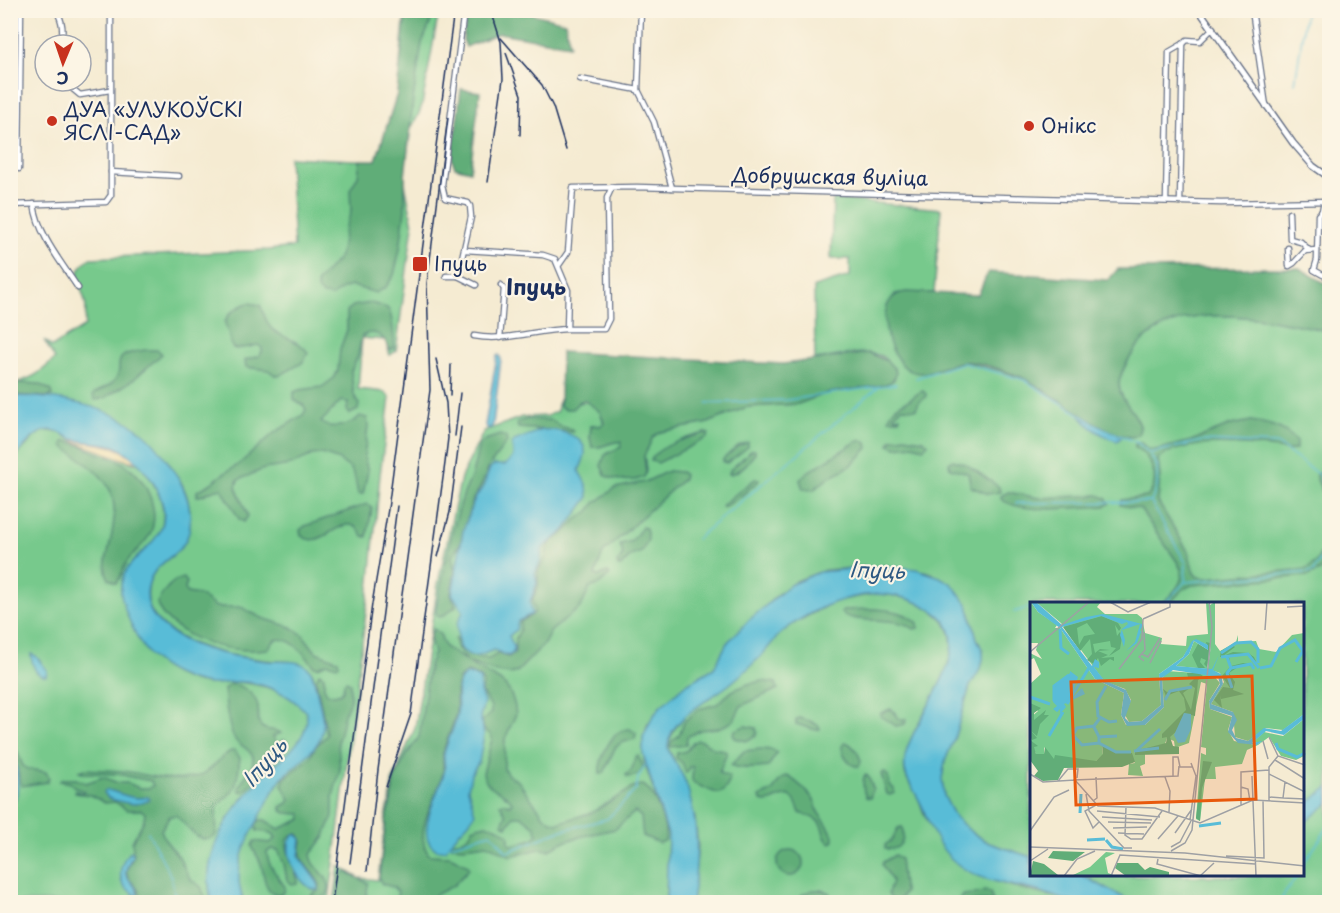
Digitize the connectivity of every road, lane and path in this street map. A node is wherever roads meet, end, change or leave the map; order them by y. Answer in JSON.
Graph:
{"nodes":[{"id":1,"x":21,"y":10,"type":"edge"},
{"id":2,"x":56,"y":10,"type":"edge"},
{"id":3,"x":111,"y":10,"type":"edge"},
{"id":4,"x":464,"y":10,"type":"edge"},
{"id":5,"x":630,"y":10,"type":"edge"},
{"id":6,"x":1200,"y":10,"type":"edge"},
{"id":7,"x":1252,"y":10,"type":"edge"},
{"id":8,"x":641,"y":13,"type":"edge"},
{"id":9,"x":1213,"y":28,"type":"junction"},
{"id":10,"x":61,"y":33,"type":"edge"},
{"id":11,"x":1183,"y":44,"type":"junction"},
{"id":12,"x":580,"y":79,"type":"dead end"},
{"id":13,"x":110,"y":90,"type":"junction"},
{"id":14,"x":638,"y":90,"type":"junction"},
{"id":15,"x":78,"y":93,"type":"edge"},
{"id":16,"x":92,"y":93,"type":"edge"},
{"id":17,"x":93,"y":93,"type":"edge"},
{"id":18,"x":1267,"y":106,"type":"junction"},
{"id":19,"x":19,"y":169,"type":"dead end"},
{"id":20,"x":111,"y":172,"type":"junction"},
{"id":21,"x":179,"y":176,"type":"dead end"},
{"id":22,"x":1329,"y":178,"type":"edge"},
{"id":23,"x":612,"y":186,"type":"junction"},
{"id":24,"x":672,"y":188,"type":"junction"},
{"id":25,"x":1166,"y":201,"type":"junction"},
{"id":26,"x":1327,"y":201,"type":"edge"},
{"id":27,"x":1180,"y":202,"type":"junction"},
{"id":28,"x":34,"y":204,"type":"junction"},
{"id":29,"x":10,"y":205,"type":"edge"},
{"id":30,"x":1329,"y":211,"type":"edge"},
{"id":31,"x":1322,"y":212,"type":"junction"},
{"id":32,"x":1289,"y":213,"type":"dead end"},
{"id":33,"x":1288,"y":248,"type":"dead end"},
{"id":34,"x":465,"y":250,"type":"junction"},
{"id":35,"x":1308,"y":250,"type":"junction"},
{"id":36,"x":1316,"y":250,"type":"junction"},
{"id":37,"x":559,"y":265,"type":"junction"},
{"id":38,"x":1329,"y":275,"type":"edge"},
{"id":39,"x":446,"y":276,"type":"dead end"},
{"id":40,"x":458,"y":276,"type":"junction"},
{"id":41,"x":476,"y":285,"type":"dead end"},
{"id":42,"x":501,"y":285,"type":"dead end"},
{"id":43,"x":78,"y":288,"type":"dead end"},
{"id":44,"x":567,"y":329,"type":"junction"},
{"id":45,"x":474,"y":336,"type":"dead end"},
{"id":46,"x":500,"y":338,"type":"junction"}],
"edges":[{"from":1,"to":19,"type":"street"},
{"from":2,"to":10,"type":"street"},
{"from":3,"to":13,"type":"street"},
{"from":4,"to":34,"type":"street"},
{"from":5,"to":8,"type":"street"},
{"from":6,"to":9,"type":"main road"},
{"from":7,"to":18,"type":"street"},
{"from":8,"to":14,"type":"street"},
{"from":9,"to":11,"type":"street"},
{"from":9,"to":18,"type":"main road"},
{"from":11,"to":25,"type":"street"},
{"from":11,"to":27,"type":"street"},
{"from":12,"to":14,"type":"street"},
{"from":13,"to":17,"type":"street"},
{"from":13,"to":20,"type":"street"},
{"from":14,"to":24,"type":"street"},
{"from":15,"to":16,"type":"street"},
{"from":18,"to":22,"type":"main road"},
{"from":20,"to":21,"type":"street"},
{"from":20,"to":28,"type":"street"},
{"from":23,"to":24,"type":"street","name":"Добрушская вуліца"},
{"from":23,"to":37,"type":"street","name":"Добрушская вуліца"},
{"from":23,"to":44,"type":"street"},
{"from":24,"to":25,"type":"street","name":"Добрушская вуліца"},
{"from":25,"to":27,"type":"street","name":"Добрушская вуліца"},
{"from":26,"to":27,"type":"street","name":"Добрушская вуліца"},
{"from":26,"to":31,"type":"street"},
{"from":28,"to":29,"type":"street"},
{"from":28,"to":43,"type":"street"},
{"from":30,"to":31,"type":"street"},
{"from":31,"to":36,"type":"street"},
{"from":32,"to":35,"type":"street"},
{"from":33,"to":35,"type":"street"},
{"from":34,"to":37,"type":"street"},
{"from":34,"to":40,"type":"street"},
{"from":35,"to":36,"type":"street"},
{"from":36,"to":38,"type":"street"},
{"from":37,"to":44,"type":"street"},
{"from":39,"to":40,"type":"street"},
{"from":40,"to":41,"type":"street"},
{"from":42,"to":46,"type":"street"},
{"from":44,"to":46,"type":"street"},
{"from":45,"to":46,"type":"street"}]}
